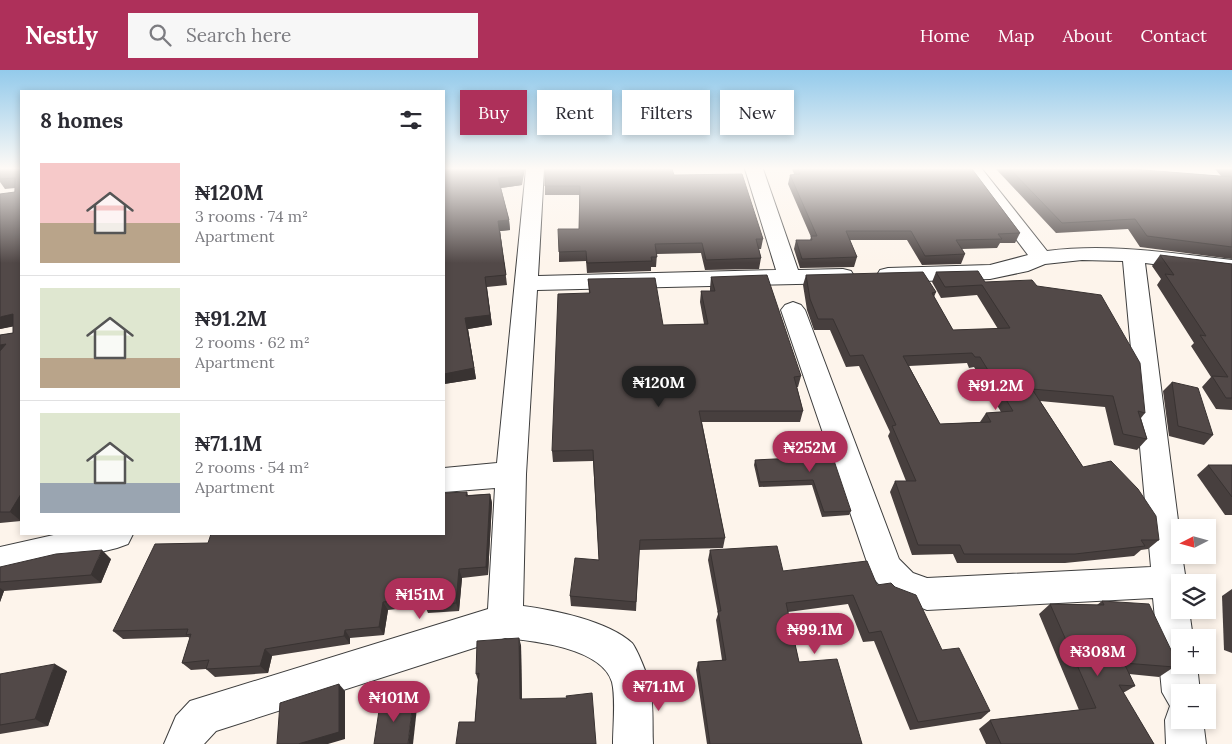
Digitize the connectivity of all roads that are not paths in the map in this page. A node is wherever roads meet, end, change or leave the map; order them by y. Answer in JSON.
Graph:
{"nodes":[{"id":1,"x":532,"y":200,"type":"edge"},
{"id":2,"x":764,"y":200,"type":"edge"},
{"id":3,"x":997,"y":200,"type":"edge"},
{"id":4,"x":1133,"y":255,"type":"junction"},
{"id":5,"x":1042,"y":258,"type":"junction"},
{"id":6,"x":1232,"y":268,"type":"edge"},
{"id":7,"x":789,"y":277,"type":"junction"},
{"id":8,"x":525,"y":283,"type":"junction"},
{"id":9,"x":793,"y":310,"type":"dead end"},
{"id":10,"x":511,"y":474,"type":"junction"},
{"id":11,"x":445,"y":480,"type":"edge"},
{"id":12,"x":113,"y":535,"type":"edge"},
{"id":13,"x":0,"y":562,"type":"edge"},
{"id":14,"x":1169,"y":581,"type":"junction"},
{"id":15,"x":505,"y":621,"type":"junction"},
{"id":16,"x":1180,"y":684,"type":"edge"},
{"id":17,"x":1185,"y":729,"type":"edge"},
{"id":18,"x":184,"y":744,"type":"edge"},
{"id":19,"x":633,"y":744,"type":"edge"},
{"id":20,"x":1186,"y":744,"type":"edge"}],
"edges":[{"from":1,"to":8,"type":"street"},
{"from":2,"to":7,"type":"street"},
{"from":3,"to":5,"type":"street"},
{"from":4,"to":5,"type":"street"},
{"from":4,"to":6,"type":"street"},
{"from":4,"to":14,"type":"street"},
{"from":5,"to":7,"type":"street"},
{"from":7,"to":8,"type":"street"},
{"from":8,"to":10,"type":"street"},
{"from":9,"to":14,"type":"street"},
{"from":10,"to":11,"type":"street"},
{"from":10,"to":15,"type":"street"},
{"from":12,"to":13,"type":"street"},
{"from":14,"to":16,"type":"street"},
{"from":15,"to":18,"type":"street"},
{"from":15,"to":19,"type":"street"},
{"from":17,"to":20,"type":"street"}]}
